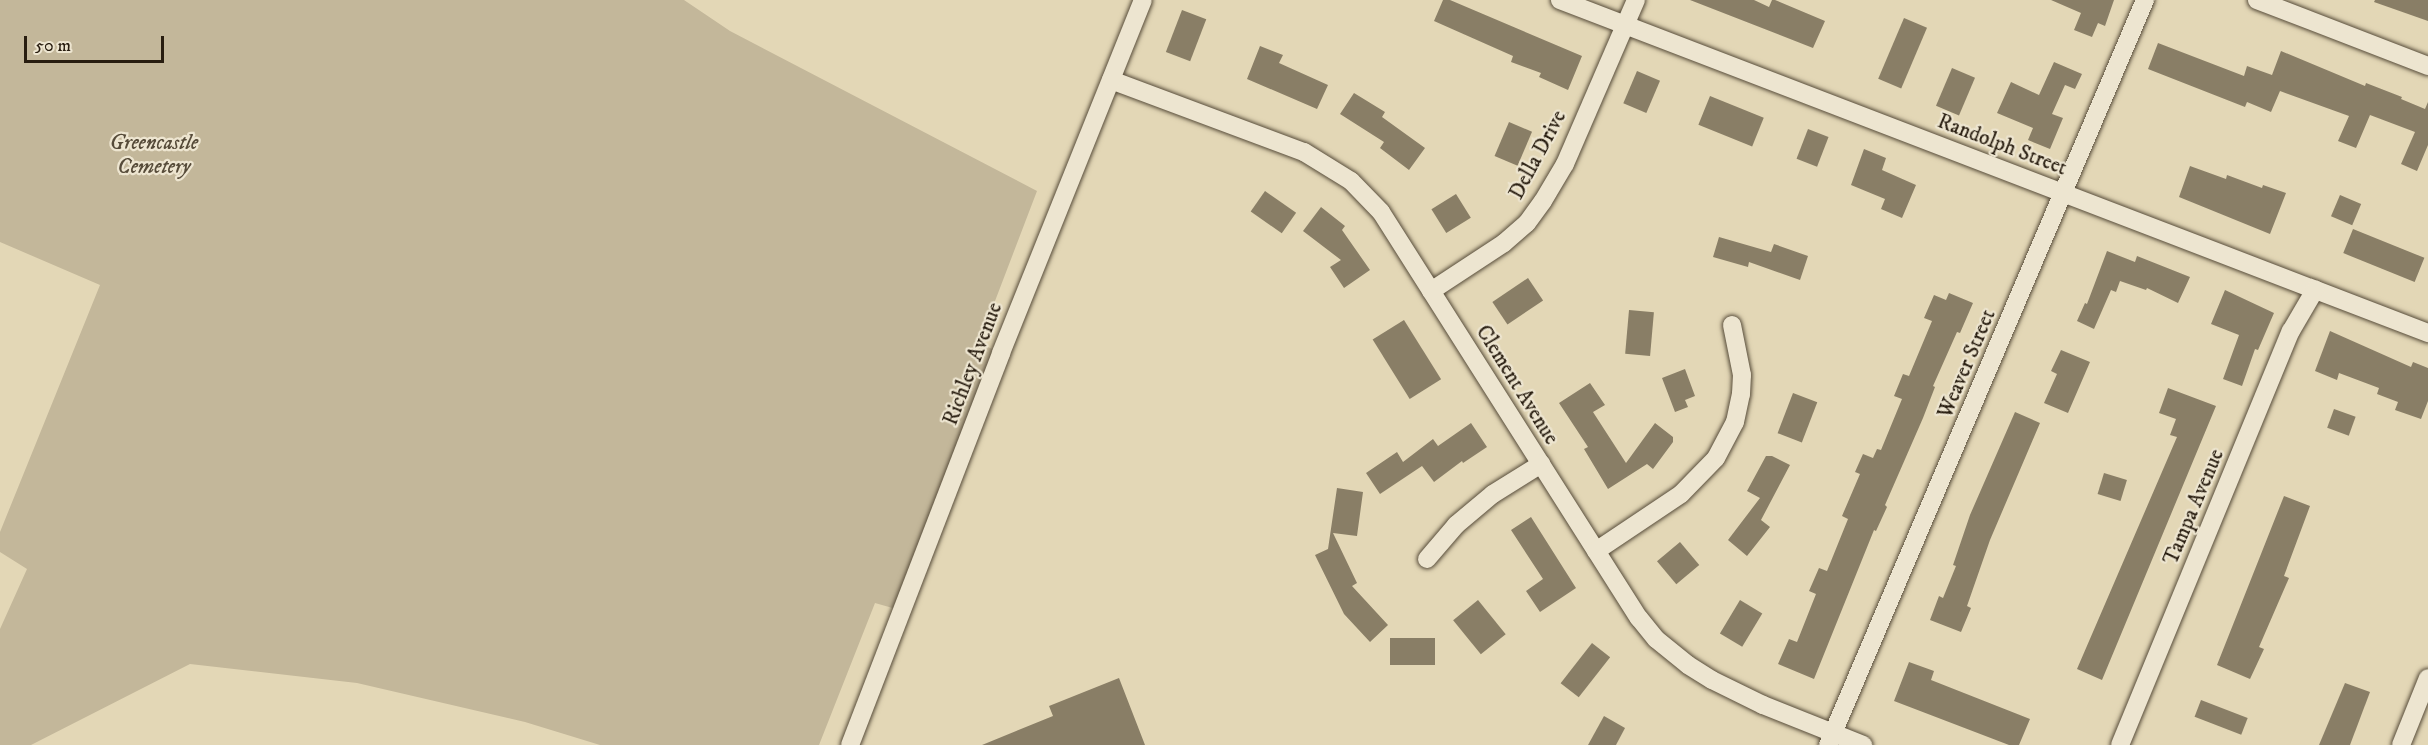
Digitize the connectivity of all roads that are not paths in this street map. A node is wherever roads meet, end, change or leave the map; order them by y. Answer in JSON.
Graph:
{"nodes":[{"id":1,"x":1143,"y":0,"type":"edge"},
{"id":2,"x":1560,"y":0,"type":"edge"},
{"id":3,"x":1636,"y":0,"type":"edge"},
{"id":4,"x":2145,"y":0,"type":"edge"},
{"id":5,"x":2257,"y":0,"type":"edge"},
{"id":6,"x":1625,"y":25,"type":"junction"},
{"id":7,"x":2428,"y":66,"type":"edge"},
{"id":8,"x":1111,"y":80,"type":"junction"},
{"id":9,"x":2061,"y":192,"type":"junction"},
{"id":10,"x":2315,"y":290,"type":"junction"},
{"id":11,"x":1431,"y":291,"type":"junction"},
{"id":12,"x":1732,"y":325,"type":"dead end"},
{"id":13,"x":2428,"y":333,"type":"edge"},
{"id":14,"x":1540,"y":464,"type":"junction"},
{"id":15,"x":1596,"y":551,"type":"junction"},
{"id":16,"x":1427,"y":559,"type":"dead end"},
{"id":17,"x":2428,"y":678,"type":"edge"},
{"id":18,"x":1831,"y":739,"type":"edge"},
{"id":19,"x":850,"y":745,"type":"edge"},
{"id":20,"x":1863,"y":745,"type":"edge"},
{"id":21,"x":2120,"y":745,"type":"edge"},
{"id":22,"x":2401,"y":745,"type":"edge"}],
"edges":[{"from":1,"to":8,"type":"street","name":"Richley Avenue"},
{"from":2,"to":6,"type":"street","name":"Randolph Street"},
{"from":3,"to":6,"type":"street","name":"Della Drive"},
{"from":4,"to":9,"type":"street","name":"Weaver Street"},
{"from":5,"to":7,"type":"street"},
{"from":6,"to":9,"type":"street","name":"Randolph Street"},
{"from":6,"to":11,"type":"street","name":"Della Drive"},
{"from":8,"to":11,"type":"street","name":"Clement Avenue"},
{"from":8,"to":19,"type":"street","name":"Richley Avenue"},
{"from":9,"to":10,"type":"street","name":"Randolph Street"},
{"from":9,"to":18,"type":"street","name":"Weaver Street"},
{"from":10,"to":13,"type":"street","name":"Randolph Street"},
{"from":10,"to":21,"type":"street","name":"Tampa Avenue"},
{"from":11,"to":14,"type":"street","name":"Clement Avenue"},
{"from":12,"to":15,"type":"street"},
{"from":14,"to":15,"type":"street","name":"Clement Avenue"},
{"from":14,"to":16,"type":"street"},
{"from":15,"to":18,"type":"street","name":"Clement Avenue"},
{"from":17,"to":22,"type":"street"},
{"from":18,"to":20,"type":"street","name":"Clement Avenue"}]}
